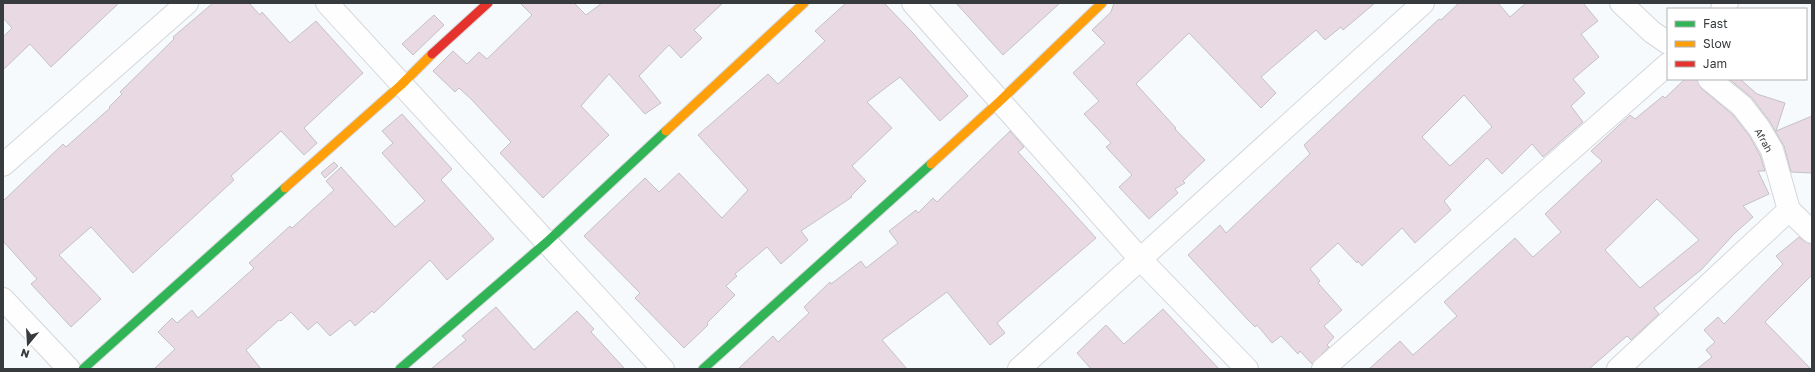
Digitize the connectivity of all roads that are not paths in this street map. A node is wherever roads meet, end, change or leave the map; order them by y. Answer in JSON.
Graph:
{"nodes":[{"id":1,"x":187,"y":3,"type":"edge"},
{"id":2,"x":327,"y":3,"type":"edge"},
{"id":3,"x":488,"y":3,"type":"edge"},
{"id":4,"x":804,"y":3,"type":"edge"},
{"id":5,"x":913,"y":3,"type":"edge"},
{"id":6,"x":1102,"y":3,"type":"edge"},
{"id":7,"x":1423,"y":3,"type":"edge"},
{"id":8,"x":1621,"y":3,"type":"edge"},
{"id":9,"x":1667,"y":42,"type":"edge"},
{"id":10,"x":1667,"y":65,"type":"edge"},
{"id":11,"x":1710,"y":80,"type":"edge"},
{"id":12,"x":402,"y":85,"type":"junction"},
{"id":13,"x":1000,"y":101,"type":"junction"},
{"id":14,"x":3,"y":166,"type":"edge"},
{"id":15,"x":1789,"y":210,"type":"junction"},
{"id":16,"x":1812,"y":232,"type":"edge"},
{"id":17,"x":546,"y":242,"type":"junction"},
{"id":18,"x":1142,"y":260,"type":"junction"},
{"id":19,"x":3,"y":299,"type":"edge"},
{"id":20,"x":69,"y":369,"type":"edge"},
{"id":21,"x":83,"y":369,"type":"edge"},
{"id":22,"x":400,"y":369,"type":"edge"},
{"id":23,"x":663,"y":369,"type":"edge"},
{"id":24,"x":704,"y":369,"type":"edge"},
{"id":25,"x":1019,"y":369,"type":"edge"},
{"id":26,"x":1247,"y":369,"type":"edge"},
{"id":27,"x":1322,"y":369,"type":"edge"},
{"id":28,"x":1618,"y":369,"type":"edge"}],
"edges":[{"from":1,"to":14,"type":"street"},
{"from":2,"to":12,"type":"street"},
{"from":3,"to":12,"type":"street"},
{"from":4,"to":17,"type":"street"},
{"from":5,"to":13,"type":"street"},
{"from":6,"to":13,"type":"street"},
{"from":7,"to":18,"type":"street"},
{"from":8,"to":9,"type":"street"},
{"from":10,"to":27,"type":"street"},
{"from":11,"to":15,"type":"street","name":"Afrah"},
{"from":12,"to":17,"type":"street"},
{"from":12,"to":21,"type":"street"},
{"from":13,"to":18,"type":"street"},
{"from":13,"to":24,"type":"street"},
{"from":15,"to":16,"type":"street"},
{"from":15,"to":28,"type":"street"},
{"from":17,"to":22,"type":"street"},
{"from":17,"to":23,"type":"street"},
{"from":18,"to":25,"type":"street"},
{"from":18,"to":26,"type":"street"},
{"from":19,"to":20,"type":"street"}]}
